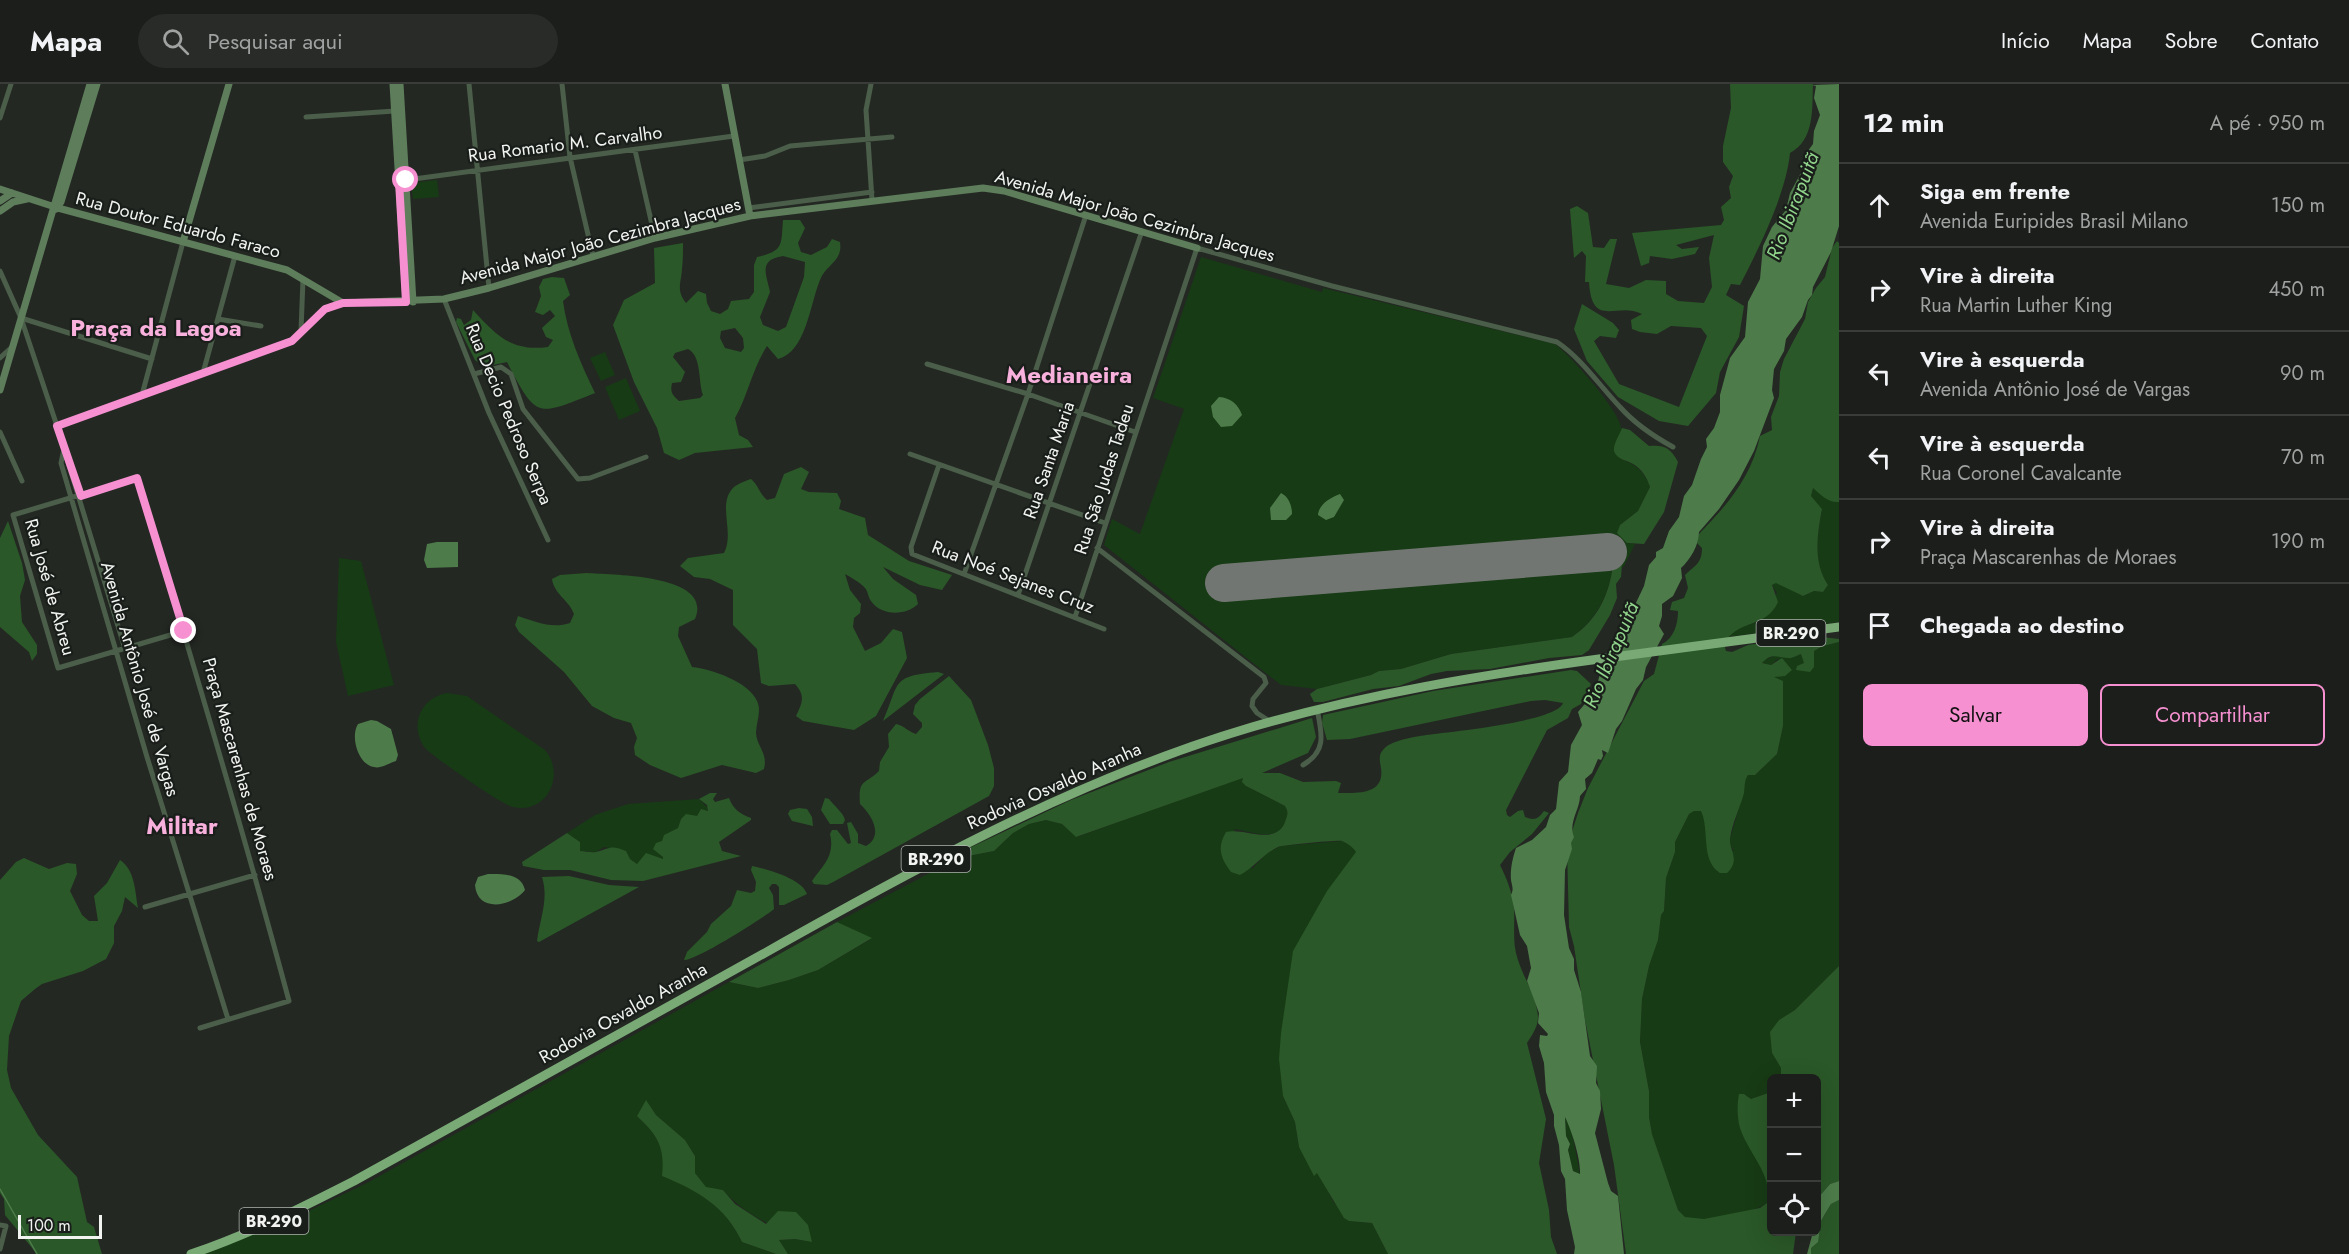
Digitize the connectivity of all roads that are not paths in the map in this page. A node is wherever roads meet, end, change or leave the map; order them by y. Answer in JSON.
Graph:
{"nodes":[{"id":1,"x":11,"y":84,"type":"edge"},
{"id":2,"x":90,"y":84,"type":"edge"},
{"id":3,"x":97,"y":84,"type":"edge"},
{"id":4,"x":229,"y":84,"type":"edge"},
{"id":5,"x":393,"y":84,"type":"edge"},
{"id":6,"x":400,"y":84,"type":"edge"},
{"id":7,"x":469,"y":84,"type":"edge"},
{"id":8,"x":562,"y":84,"type":"edge"},
{"id":9,"x":724,"y":84,"type":"edge"},
{"id":10,"x":871,"y":84,"type":"edge"},
{"id":11,"x":89,"y":98,"type":"junction"},
{"id":12,"x":395,"y":111,"type":"junction"},
{"id":13,"x":306,"y":117,"type":"dead end"},
{"id":14,"x":0,"y":118,"type":"edge"},
{"id":15,"x":734,"y":136,"type":"junction"},
{"id":16,"x":892,"y":137,"type":"dead end"},
{"id":17,"x":867,"y":139,"type":"junction"},
{"id":18,"x":400,"y":149,"type":"junction"},
{"id":19,"x":635,"y":150,"type":"junction"},
{"id":20,"x":570,"y":157,"type":"junction"},
{"id":21,"x":739,"y":160,"type":"junction"},
{"id":22,"x":476,"y":170,"type":"junction"},
{"id":23,"x":403,"y":181,"type":"junction"},
{"id":24,"x":0,"y":189,"type":"edge"},
{"id":25,"x":872,"y":192,"type":"junction"},
{"id":26,"x":12,"y":193,"type":"junction"},
{"id":27,"x":30,"y":199,"type":"junction"},
{"id":28,"x":872,"y":200,"type":"junction"},
{"id":29,"x":0,"y":201,"type":"edge"},
{"id":30,"x":54,"y":209,"type":"junction"},
{"id":31,"x":0,"y":211,"type":"edge"},
{"id":32,"x":749,"y":212,"type":"junction"},
{"id":33,"x":1086,"y":215,"type":"junction"},
{"id":34,"x":1142,"y":231,"type":"junction"},
{"id":35,"x":656,"y":238,"type":"junction"},
{"id":36,"x":183,"y":242,"type":"junction"},
{"id":37,"x":1197,"y":248,"type":"junction"},
{"id":38,"x":235,"y":256,"type":"junction"},
{"id":39,"x":593,"y":256,"type":"junction"},
{"id":40,"x":0,"y":271,"type":"edge"},
{"id":41,"x":303,"y":279,"type":"junction"},
{"id":42,"x":2,"y":280,"type":"edge"},
{"id":43,"x":489,"y":288,"type":"junction"},
{"id":44,"x":444,"y":299,"type":"junction"},
{"id":45,"x":410,"y":302,"type":"junction"},
{"id":46,"x":343,"y":303,"type":"junction"},
{"id":47,"x":21,"y":318,"type":"junction"},
{"id":48,"x":218,"y":319,"type":"junction"},
{"id":49,"x":261,"y":326,"type":"dead end"},
{"id":50,"x":301,"y":331,"type":"junction"},
{"id":51,"x":13,"y":347,"type":"junction"},
{"id":52,"x":0,"y":358,"type":"edge"},
{"id":53,"x":152,"y":359,"type":"junction"},
{"id":54,"x":927,"y":364,"type":"dead end"},
{"id":55,"x":203,"y":373,"type":"junction"},
{"id":56,"x":474,"y":374,"type":"junction"},
{"id":57,"x":0,"y":390,"type":"edge"},
{"id":58,"x":142,"y":394,"type":"junction"},
{"id":59,"x":1028,"y":394,"type":"junction"},
{"id":60,"x":1081,"y":412,"type":"junction"},
{"id":61,"x":57,"y":426,"type":"junction"},
{"id":62,"x":0,"y":432,"type":"edge"},
{"id":63,"x":1135,"y":432,"type":"junction"},
{"id":64,"x":1673,"y":447,"type":"dead end"},
{"id":65,"x":64,"y":449,"type":"junction"},
{"id":66,"x":910,"y":454,"type":"dead end"},
{"id":67,"x":646,"y":457,"type":"dead end"},
{"id":68,"x":939,"y":465,"type":"junction"},
{"id":69,"x":73,"y":474,"type":"junction"},
{"id":70,"x":65,"y":476,"type":"junction"},
{"id":71,"x":22,"y":481,"type":"dead end"},
{"id":72,"x":994,"y":484,"type":"junction"},
{"id":73,"x":81,"y":496,"type":"junction"},
{"id":74,"x":72,"y":498,"type":"junction"},
{"id":75,"x":1050,"y":504,"type":"junction"},
{"id":76,"x":1105,"y":523,"type":"junction"},
{"id":77,"x":548,"y":540,"type":"dead end"},
{"id":78,"x":1097,"y":548,"type":"junction"},
{"id":79,"x":964,"y":574,"type":"junction"},
{"id":80,"x":109,"y":594,"type":"junction"},
{"id":81,"x":1018,"y":595,"type":"junction"},
{"id":82,"x":101,"y":597,"type":"junction"},
{"id":83,"x":1075,"y":617,"type":"junction"},
{"id":84,"x":1839,"y":627,"type":"edge"},
{"id":85,"x":1104,"y":629,"type":"dead end"},
{"id":86,"x":184,"y":631,"type":"junction"},
{"id":87,"x":125,"y":649,"type":"junction"},
{"id":88,"x":117,"y":651,"type":"junction"},
{"id":89,"x":1317,"y":709,"type":"junction"},
{"id":90,"x":1271,"y":722,"type":"junction"},
{"id":91,"x":1303,"y":765,"type":"dead end"},
{"id":92,"x":255,"y":875,"type":"junction"},
{"id":93,"x":189,"y":893,"type":"junction"},
{"id":94,"x":145,"y":907,"type":"dead end"},
{"id":95,"x":228,"y":1019,"type":"junction"},
{"id":96,"x":200,"y":1028,"type":"dead end"},
{"id":97,"x":3,"y":1226,"type":"edge"},
{"id":98,"x":0,"y":1249,"type":"edge"},
{"id":99,"x":191,"y":1254,"type":"edge"}],
"edges":[{"from":1,"to":14,"type":"street"},
{"from":2,"to":11,"type":"street"},
{"from":3,"to":11,"type":"street"},
{"from":4,"to":36,"type":"street"},
{"from":5,"to":12,"type":"street"},
{"from":6,"to":18,"type":"street"},
{"from":7,"to":22,"type":"street"},
{"from":8,"to":20,"type":"street"},
{"from":9,"to":15,"type":"street"},
{"from":10,"to":17,"type":"street"},
{"from":11,"to":30,"type":"street"},
{"from":12,"to":13,"type":"street"},
{"from":12,"to":18,"type":"street"},
{"from":15,"to":19,"type":"street","name":"Rua Romario M. Carvalho"},
{"from":15,"to":21,"type":"street"},
{"from":16,"to":17,"type":"street"},
{"from":17,"to":21,"type":"street"},
{"from":17,"to":25,"type":"street"},
{"from":18,"to":23,"type":"street"},
{"from":19,"to":20,"type":"street","name":"Rua Romario M. Carvalho"},
{"from":19,"to":35,"type":"street"},
{"from":20,"to":22,"type":"street","name":"Rua Romario M. Carvalho"},
{"from":20,"to":39,"type":"street"},
{"from":21,"to":32,"type":"street"},
{"from":22,"to":23,"type":"street","name":"Rua Romario M. Carvalho"},
{"from":22,"to":43,"type":"street"},
{"from":23,"to":45,"type":"street"},
{"from":24,"to":26,"type":"street","name":"Rua Doutor Eduardo Faraco"},
{"from":25,"to":28,"type":"street"},
{"from":25,"to":32,"type":"street"},
{"from":26,"to":27,"type":"street","name":"Rua Doutor Eduardo Faraco"},
{"from":26,"to":29,"type":"street"},
{"from":27,"to":30,"type":"street","name":"Rua Doutor Eduardo Faraco"},
{"from":27,"to":31,"type":"street"},
{"from":28,"to":32,"type":"street","name":"Avenida Major João Cezimbra Jacques"},
{"from":28,"to":33,"type":"street","name":"Avenida Major João Cezimbra Jacques"},
{"from":30,"to":36,"type":"street","name":"Rua Doutor Eduardo Faraco"},
{"from":30,"to":47,"type":"street"},
{"from":32,"to":35,"type":"street","name":"Avenida Major João Cezimbra Jacques"},
{"from":33,"to":34,"type":"street","name":"Avenida Major João Cezimbra Jacques"},
{"from":33,"to":59,"type":"street"},
{"from":34,"to":37,"type":"street","name":"Avenida Major João Cezimbra Jacques"},
{"from":34,"to":60,"type":"street","name":"Rua Santa Maria"},
{"from":35,"to":39,"type":"street","name":"Avenida Major João Cezimbra Jacques"},
{"from":36,"to":38,"type":"street","name":"Rua Doutor Eduardo Faraco"},
{"from":36,"to":53,"type":"street"},
{"from":37,"to":63,"type":"street","name":"Rua São Judas Tadeu"},
{"from":37,"to":64,"type":"street","name":"Avenida Major João Cezimbra Jacques"},
{"from":38,"to":41,"type":"street","name":"Rua Doutor Eduardo Faraco"},
{"from":38,"to":48,"type":"street"},
{"from":39,"to":43,"type":"street","name":"Avenida Major João Cezimbra Jacques"},
{"from":40,"to":42,"type":"street","name":"Avenida Antônio José de Vargas"},
{"from":41,"to":46,"type":"street","name":"Rua Doutor Eduardo Faraco"},
{"from":41,"to":50,"type":"street"},
{"from":42,"to":47,"type":"street","name":"Avenida Antônio José de Vargas"},
{"from":43,"to":44,"type":"street","name":"Avenida Major João Cezimbra Jacques"},
{"from":44,"to":45,"type":"street","name":"Avenida Major João Cezimbra Jacques"},
{"from":44,"to":56,"type":"street","name":"Rua Decio Pedroso Serpa"},
{"from":45,"to":46,"type":"street","name":"Avenida Major João Cezimbra Jacques"},
{"from":46,"to":50,"type":"street"},
{"from":47,"to":51,"type":"street"},
{"from":47,"to":53,"type":"street"},
{"from":47,"to":61,"type":"street","name":"Avenida Antônio José de Vargas"},
{"from":48,"to":49,"type":"street"},
{"from":48,"to":55,"type":"street"},
{"from":50,"to":55,"type":"street"},
{"from":51,"to":52,"type":"street"},
{"from":51,"to":57,"type":"street"},
{"from":53,"to":58,"type":"street"},
{"from":54,"to":59,"type":"street"},
{"from":55,"to":58,"type":"street"},
{"from":56,"to":67,"type":"street"},
{"from":56,"to":77,"type":"street","name":"Rua Decio Pedroso Serpa"},
{"from":58,"to":61,"type":"street"},
{"from":59,"to":60,"type":"street"},
{"from":59,"to":72,"type":"street"},
{"from":60,"to":63,"type":"street"},
{"from":60,"to":75,"type":"street","name":"Rua Santa Maria"},
{"from":61,"to":65,"type":"street","name":"Avenida Antônio José de Vargas"},
{"from":62,"to":71,"type":"street"},
{"from":63,"to":76,"type":"street","name":"Rua São Judas Tadeu"},
{"from":65,"to":69,"type":"street","name":"Avenida Antônio José de Vargas"},
{"from":65,"to":70,"type":"street","name":"Avenida Antônio José de Vargas"},
{"from":66,"to":68,"type":"street"},
{"from":68,"to":72,"type":"street"},
{"from":68,"to":79,"type":"street","name":"Rua Noé Sejanes Cruz"},
{"from":69,"to":70,"type":"street"},
{"from":69,"to":73,"type":"street","name":"Avenida Antônio José de Vargas"},
{"from":70,"to":74,"type":"street","name":"Avenida Antônio José de Vargas"},
{"from":72,"to":75,"type":"street"},
{"from":72,"to":79,"type":"street"},
{"from":73,"to":74,"type":"street"},
{"from":73,"to":80,"type":"street","name":"Avenida Antônio José de Vargas"},
{"from":73,"to":86,"type":"street","name":"Praça Mascarenhas de Moraes"},
{"from":74,"to":82,"type":"street","name":"Avenida Antônio José de Vargas"},
{"from":74,"to":88,"type":"street","name":"Rua José de Abreu"},
{"from":75,"to":76,"type":"street"},
{"from":75,"to":81,"type":"street","name":"Rua Santa Maria"},
{"from":76,"to":78,"type":"street","name":"Rua São Judas Tadeu"},
{"from":78,"to":83,"type":"street","name":"Rua São Judas Tadeu"},
{"from":78,"to":90,"type":"street"},
{"from":79,"to":81,"type":"street","name":"Rua Noé Sejanes Cruz"},
{"from":80,"to":82,"type":"street"},
{"from":80,"to":87,"type":"street","name":"Avenida Antônio José de Vargas"},
{"from":81,"to":83,"type":"street","name":"Rua Noé Sejanes Cruz"},
{"from":82,"to":88,"type":"street","name":"Avenida Antônio José de Vargas"},
{"from":83,"to":85,"type":"street","name":"Rua Noé Sejanes Cruz"},
{"from":84,"to":89,"type":"highway","name":"Rodovia Osvaldo Aranha","number":"BR-290"},
{"from":86,"to":87,"type":"street"},
{"from":86,"to":92,"type":"street","name":"Praça Mascarenhas de Moraes"},
{"from":87,"to":88,"type":"street"},
{"from":88,"to":93,"type":"street","name":"Avenida Antônio José de Vargas"},
{"from":89,"to":90,"type":"highway","name":"Rodovia Osvaldo Aranha","number":"BR-290"},
{"from":89,"to":91,"type":"street"},
{"from":90,"to":99,"type":"highway","name":"Rodovia Osvaldo Aranha","number":"BR-290"},
{"from":92,"to":93,"type":"street"},
{"from":92,"to":95,"type":"street","name":"Praça Mascarenhas de Moraes"},
{"from":93,"to":94,"type":"street"},
{"from":93,"to":95,"type":"street","name":"Avenida Antônio José de Vargas"},
{"from":95,"to":96,"type":"street"},
{"from":97,"to":98,"type":"street"}]}
